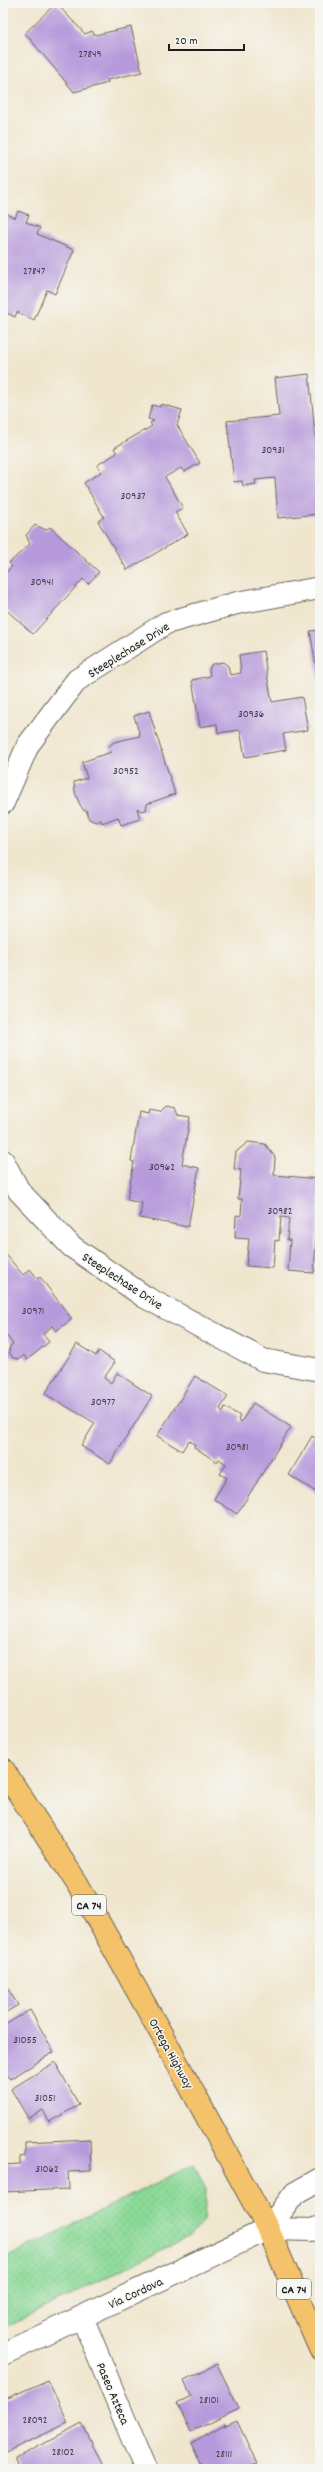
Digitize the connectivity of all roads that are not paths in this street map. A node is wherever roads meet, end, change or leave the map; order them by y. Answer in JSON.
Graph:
{"nodes":[{"id":1,"x":320,"y":588,"type":"edge"},
{"id":2,"x":3,"y":803,"type":"edge"},
{"id":3,"x":3,"y":1161,"type":"edge"},
{"id":4,"x":320,"y":1370,"type":"edge"},
{"id":5,"x":3,"y":1768,"type":"edge"},
{"id":6,"x":320,"y":2179,"type":"edge"},
{"id":7,"x":320,"y":2227,"type":"edge"},
{"id":8,"x":268,"y":2229,"type":"junction"},
{"id":9,"x":82,"y":2317,"type":"junction"},
{"id":10,"x":320,"y":2349,"type":"edge"},
{"id":11,"x":3,"y":2354,"type":"edge"},
{"id":12,"x":145,"y":2469,"type":"edge"}],
"edges":[{"from":1,"to":2,"type":"street","name":"Steeplechase Drive"},
{"from":3,"to":4,"type":"street","name":"Steeplechase Drive"},
{"from":5,"to":8,"type":"main road","name":"Ortega Highway","number":"CA 74"},
{"from":6,"to":8,"type":"street"},
{"from":7,"to":8,"type":"street"},
{"from":8,"to":9,"type":"street","name":"Via Cordova"},
{"from":8,"to":10,"type":"main road","name":"Ortega Highway","number":"CA 74"},
{"from":9,"to":11,"type":"street","name":"Via Cordova"},
{"from":9,"to":12,"type":"street","name":"Paseo Azteca"}]}
